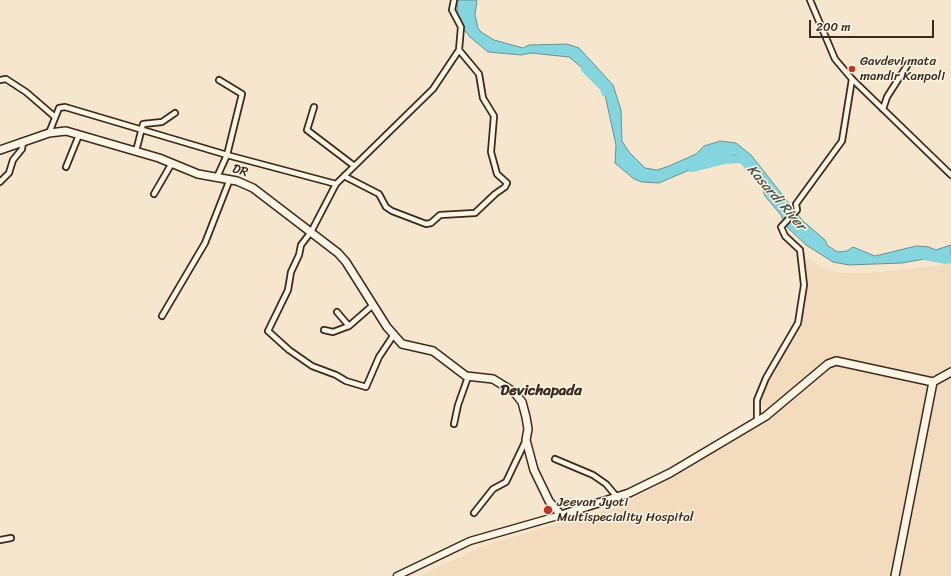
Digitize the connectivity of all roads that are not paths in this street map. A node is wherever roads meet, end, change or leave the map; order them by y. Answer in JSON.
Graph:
{"nodes":[{"id":1,"x":454,"y":0,"type":"edge"},
{"id":2,"x":810,"y":0,"type":"edge"},
{"id":3,"x":459,"y":50,"type":"junction"},
{"id":4,"x":908,"y":64,"type":"dead end"},
{"id":5,"x":852,"y":79,"type":"junction"},
{"id":6,"x":0,"y":80,"type":"edge"},
{"id":7,"x":219,"y":80,"type":"dead end"},
{"id":8,"x":314,"y":108,"type":"dead end"},
{"id":9,"x":883,"y":109,"type":"junction"},
{"id":10,"x":175,"y":112,"type":"dead end"},
{"id":11,"x":55,"y":117,"type":"junction"},
{"id":12,"x":140,"y":129,"type":"junction"},
{"id":13,"x":49,"y":133,"type":"junction"},
{"id":14,"x":79,"y":134,"type":"junction"},
{"id":15,"x":24,"y":141,"type":"junction"},
{"id":16,"x":0,"y":150,"type":"edge"},
{"id":17,"x":136,"y":151,"type":"junction"},
{"id":18,"x":227,"y":155,"type":"junction"},
{"id":19,"x":172,"y":163,"type":"junction"},
{"id":20,"x":354,"y":165,"type":"junction"},
{"id":21,"x":66,"y":167,"type":"dead end"},
{"id":22,"x":951,"y":175,"type":"edge"},
{"id":23,"x":344,"y":176,"type":"junction"},
{"id":24,"x":217,"y":177,"type":"junction"},
{"id":25,"x":230,"y":180,"type":"junction"},
{"id":26,"x":0,"y":182,"type":"edge"},
{"id":27,"x":336,"y":184,"type":"junction"},
{"id":28,"x":154,"y":194,"type":"dead end"},
{"id":29,"x":310,"y":232,"type":"junction"},
{"id":30,"x":372,"y":304,"type":"junction"},
{"id":31,"x":337,"y":312,"type":"dead end"},
{"id":32,"x":162,"y":316,"type":"dead end"},
{"id":33,"x":349,"y":326,"type":"junction"},
{"id":34,"x":324,"y":330,"type":"dead end"},
{"id":35,"x":393,"y":336,"type":"junction"},
{"id":36,"x":951,"y":372,"type":"edge"},
{"id":37,"x":468,"y":377,"type":"junction"},
{"id":38,"x":933,"y":382,"type":"junction"},
{"id":39,"x":757,"y":421,"type":"junction"},
{"id":40,"x":454,"y":424,"type":"dead end"},
{"id":41,"x":526,"y":440,"type":"junction"},
{"id":42,"x":555,"y":459,"type":"dead end"},
{"id":43,"x":617,"y":497,"type":"junction"},
{"id":44,"x":474,"y":513,"type":"dead end"},
{"id":45,"x":561,"y":516,"type":"junction"},
{"id":46,"x":12,"y":538,"type":"dead end"},
{"id":47,"x":0,"y":540,"type":"edge"},
{"id":48,"x":397,"y":576,"type":"edge"},
{"id":49,"x":895,"y":576,"type":"edge"}],
"edges":[{"from":1,"to":3,"type":"street"},
{"from":2,"to":5,"type":"street"},
{"from":3,"to":20,"type":"street"},
{"from":3,"to":23,"type":"street"},
{"from":4,"to":9,"type":"street"},
{"from":5,"to":9,"type":"street"},
{"from":5,"to":39,"type":"street"},
{"from":6,"to":11,"type":"street"},
{"from":7,"to":18,"type":"street"},
{"from":8,"to":20,"type":"street"},
{"from":9,"to":22,"type":"street"},
{"from":10,"to":12,"type":"street"},
{"from":11,"to":12,"type":"street"},
{"from":11,"to":13,"type":"street"},
{"from":12,"to":17,"type":"street"},
{"from":12,"to":18,"type":"street"},
{"from":13,"to":14,"type":"main road","name":"DR"},
{"from":13,"to":15,"type":"main road","name":"DR"},
{"from":14,"to":17,"type":"main road","name":"DR"},
{"from":14,"to":21,"type":"street"},
{"from":15,"to":16,"type":"main road","name":"DR"},
{"from":15,"to":26,"type":"street"},
{"from":17,"to":19,"type":"main road","name":"DR"},
{"from":18,"to":24,"type":"street"},
{"from":18,"to":27,"type":"street"},
{"from":19,"to":24,"type":"main road","name":"DR"},
{"from":19,"to":28,"type":"street"},
{"from":20,"to":23,"type":"street"},
{"from":23,"to":27,"type":"street"},
{"from":24,"to":25,"type":"main road","name":"DR"},
{"from":25,"to":29,"type":"main road","name":"DR"},
{"from":25,"to":32,"type":"street"},
{"from":27,"to":29,"type":"street"},
{"from":29,"to":30,"type":"main road","name":"DR"},
{"from":29,"to":35,"type":"street"},
{"from":30,"to":33,"type":"street"},
{"from":30,"to":35,"type":"main road","name":"DR"},
{"from":31,"to":33,"type":"street"},
{"from":33,"to":34,"type":"street"},
{"from":35,"to":37,"type":"main road","name":"DR"},
{"from":36,"to":38,"type":"main road"},
{"from":37,"to":40,"type":"street"},
{"from":37,"to":41,"type":"main road"},
{"from":38,"to":39,"type":"main road"},
{"from":38,"to":49,"type":"main road"},
{"from":39,"to":43,"type":"main road"},
{"from":41,"to":44,"type":"street"},
{"from":41,"to":45,"type":"main road"},
{"from":42,"to":43,"type":"street"},
{"from":43,"to":45,"type":"main road"},
{"from":45,"to":48,"type":"street"},
{"from":46,"to":47,"type":"street"}]}
